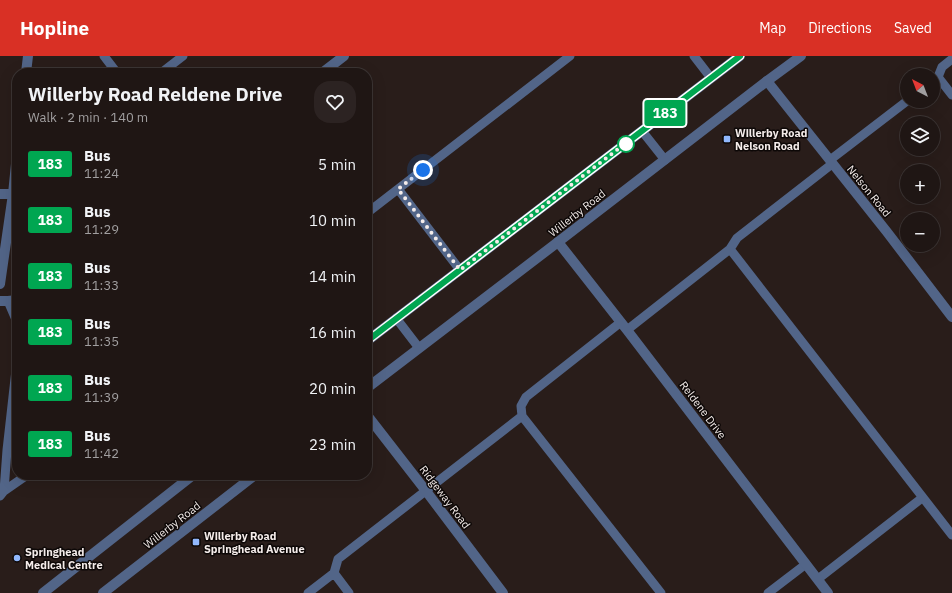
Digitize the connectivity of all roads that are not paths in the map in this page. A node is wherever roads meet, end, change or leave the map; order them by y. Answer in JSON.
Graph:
{"nodes":[{"id":1,"x":28,"y":56,"type":"edge"},
{"id":2,"x":104,"y":56,"type":"edge"},
{"id":3,"x":183,"y":56,"type":"edge"},
{"id":4,"x":344,"y":56,"type":"edge"},
{"id":5,"x":570,"y":56,"type":"edge"},
{"id":6,"x":694,"y":56,"type":"edge"},
{"id":7,"x":740,"y":56,"type":"edge"},
{"id":8,"x":801,"y":56,"type":"edge"},
{"id":9,"x":952,"y":59,"type":"edge"},
{"id":10,"x":27,"y":68,"type":"edge"},
{"id":11,"x":113,"y":68,"type":"edge"},
{"id":12,"x":167,"y":68,"type":"edge"},
{"id":13,"x":328,"y":68,"type":"edge"},
{"id":14,"x":940,"y":71,"type":"edge"},
{"id":15,"x":711,"y":78,"type":"junction"},
{"id":16,"x":767,"y":81,"type":"junction"},
{"id":17,"x":940,"y":83,"type":"edge"},
{"id":18,"x":952,"y":95,"type":"edge"},
{"id":19,"x":900,"y":107,"type":"edge"},
{"id":20,"x":642,"y":131,"type":"junction"},
{"id":21,"x":665,"y":160,"type":"junction"},
{"id":22,"x":831,"y":162,"type":"junction"},
{"id":23,"x":398,"y":189,"type":"junction"},
{"id":24,"x":0,"y":194,"type":"edge"},
{"id":25,"x":12,"y":194,"type":"edge"},
{"id":26,"x":12,"y":201,"type":"edge"},
{"id":27,"x":372,"y":209,"type":"edge"},
{"id":28,"x":558,"y":242,"type":"junction"},
{"id":29,"x":730,"y":249,"type":"junction"},
{"id":30,"x":460,"y":270,"type":"junction"},
{"id":31,"x":0,"y":284,"type":"edge"},
{"id":32,"x":8,"y":301,"type":"edge"},
{"id":33,"x":12,"y":310,"type":"edge"},
{"id":34,"x":952,"y":317,"type":"edge"},
{"id":35,"x":396,"y":318,"type":"junction"},
{"id":36,"x":624,"y":326,"type":"junction"},
{"id":37,"x":372,"y":337,"type":"edge"},
{"id":38,"x":419,"y":348,"type":"junction"},
{"id":39,"x":372,"y":384,"type":"edge"},
{"id":40,"x":12,"y":406,"type":"edge"},
{"id":41,"x":522,"y":416,"type":"junction"},
{"id":42,"x":372,"y":421,"type":"edge"},
{"id":43,"x":20,"y":480,"type":"edge"},
{"id":44,"x":187,"y":480,"type":"edge"},
{"id":45,"x":249,"y":480,"type":"edge"},
{"id":46,"x":426,"y":491,"type":"junction"},
{"id":47,"x":2,"y":494,"type":"edge"},
{"id":48,"x":922,"y":498,"type":"junction"},
{"id":49,"x":952,"y":535,"type":"edge"},
{"id":50,"x":806,"y":564,"type":"junction"},
{"id":51,"x":334,"y":574,"type":"junction"},
{"id":52,"x":818,"y":579,"type":"junction"},
{"id":53,"x":43,"y":593,"type":"edge"},
{"id":54,"x":102,"y":593,"type":"edge"},
{"id":55,"x":308,"y":593,"type":"edge"},
{"id":56,"x":349,"y":593,"type":"edge"},
{"id":57,"x":503,"y":593,"type":"edge"},
{"id":58,"x":661,"y":593,"type":"edge"},
{"id":59,"x":768,"y":593,"type":"edge"},
{"id":60,"x":828,"y":593,"type":"edge"}],
"edges":[{"from":1,"to":10,"type":"street"},
{"from":2,"to":11,"type":"lane"},
{"from":3,"to":12,"type":"lane"},
{"from":4,"to":13,"type":"street"},
{"from":5,"to":23,"type":"lane"},
{"from":6,"to":15,"type":"lane"},
{"from":7,"to":15,"type":"street"},
{"from":8,"to":16,"type":"street","name":"Willerby Road"},
{"from":9,"to":14,"type":"lane"},
{"from":15,"to":20,"type":"street"},
{"from":16,"to":21,"type":"street","name":"Willerby Road"},
{"from":16,"to":22,"type":"street","name":"Nelson Road"},
{"from":17,"to":18,"type":"lane"},
{"from":19,"to":22,"type":"lane"},
{"from":20,"to":21,"type":"lane"},
{"from":20,"to":30,"type":"street"},
{"from":21,"to":28,"type":"street","name":"Willerby Road"},
{"from":22,"to":29,"type":"lane"},
{"from":22,"to":34,"type":"street","name":"Nelson Road"},
{"from":23,"to":27,"type":"lane"},
{"from":23,"to":30,"type":"lane"},
{"from":24,"to":25,"type":"street"},
{"from":26,"to":31,"type":"street"},
{"from":28,"to":36,"type":"street","name":"Reldene Drive"},
{"from":28,"to":38,"type":"street","name":"Willerby Road"},
{"from":29,"to":36,"type":"lane"},
{"from":29,"to":48,"type":"lane"},
{"from":30,"to":35,"type":"street"},
{"from":32,"to":33,"type":"lane"},
{"from":35,"to":37,"type":"street"},
{"from":35,"to":38,"type":"lane"},
{"from":36,"to":41,"type":"lane"},
{"from":36,"to":50,"type":"street","name":"Reldene Drive"},
{"from":38,"to":39,"type":"street","name":"Willerby Road"},
{"from":40,"to":47,"type":"lane"},
{"from":41,"to":46,"type":"lane"},
{"from":41,"to":58,"type":"lane"},
{"from":42,"to":46,"type":"street","name":"Ridgeway Road"},
{"from":43,"to":47,"type":"lane"},
{"from":44,"to":53,"type":"street"},
{"from":45,"to":54,"type":"street","name":"Willerby Road"},
{"from":46,"to":51,"type":"lane"},
{"from":46,"to":57,"type":"street","name":"Ridgeway Road"},
{"from":48,"to":49,"type":"lane"},
{"from":48,"to":52,"type":"lane"},
{"from":50,"to":52,"type":"street","name":"Reldene Drive"},
{"from":50,"to":59,"type":"lane"},
{"from":51,"to":55,"type":"lane"},
{"from":51,"to":56,"type":"lane"},
{"from":52,"to":60,"type":"street","name":"Reldene Drive"}]}
